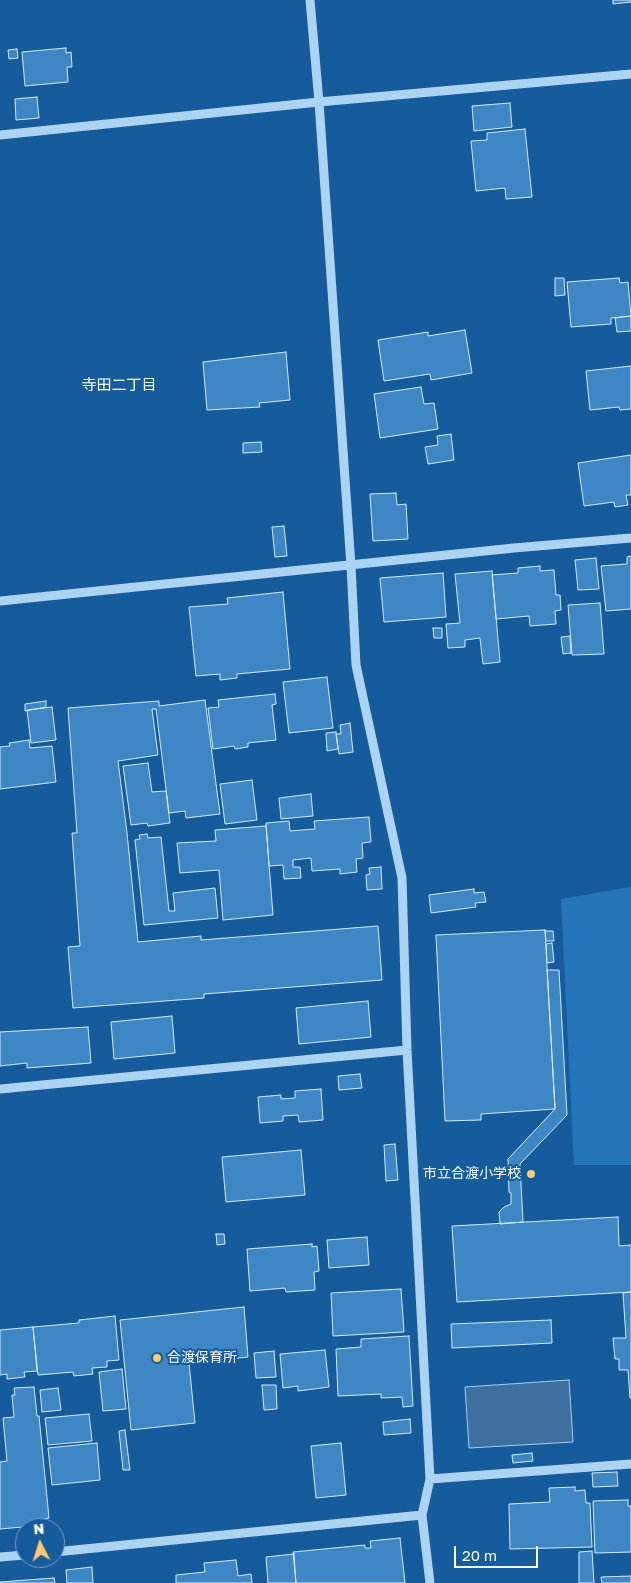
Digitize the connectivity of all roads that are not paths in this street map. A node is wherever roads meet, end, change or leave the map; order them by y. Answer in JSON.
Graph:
{"nodes":[{"id":1,"x":310,"y":0,"type":"edge"},
{"id":2,"x":631,"y":74,"type":"edge"},
{"id":3,"x":319,"y":102,"type":"junction"},
{"id":4,"x":0,"y":135,"type":"edge"},
{"id":5,"x":631,"y":538,"type":"edge"},
{"id":6,"x":351,"y":566,"type":"junction"},
{"id":7,"x":0,"y":601,"type":"edge"},
{"id":8,"x":406,"y":1050,"type":"junction"},
{"id":9,"x":0,"y":1089,"type":"edge"},
{"id":10,"x":631,"y":1464,"type":"edge"},
{"id":11,"x":430,"y":1479,"type":"junction"},
{"id":12,"x":422,"y":1516,"type":"junction"},
{"id":13,"x":65,"y":1551,"type":"edge"},
{"id":14,"x":15,"y":1556,"type":"edge"},
{"id":15,"x":0,"y":1557,"type":"edge"},
{"id":16,"x":430,"y":1583,"type":"edge"}],
"edges":[{"from":1,"to":3,"type":"street"},
{"from":2,"to":3,"type":"street"},
{"from":3,"to":4,"type":"street"},
{"from":3,"to":6,"type":"street"},
{"from":5,"to":6,"type":"street"},
{"from":6,"to":7,"type":"street"},
{"from":6,"to":8,"type":"street"},
{"from":8,"to":9,"type":"street"},
{"from":8,"to":11,"type":"street"},
{"from":10,"to":11,"type":"street"},
{"from":11,"to":12,"type":"street"},
{"from":12,"to":13,"type":"street"},
{"from":12,"to":16,"type":"street"},
{"from":14,"to":15,"type":"street"}]}
